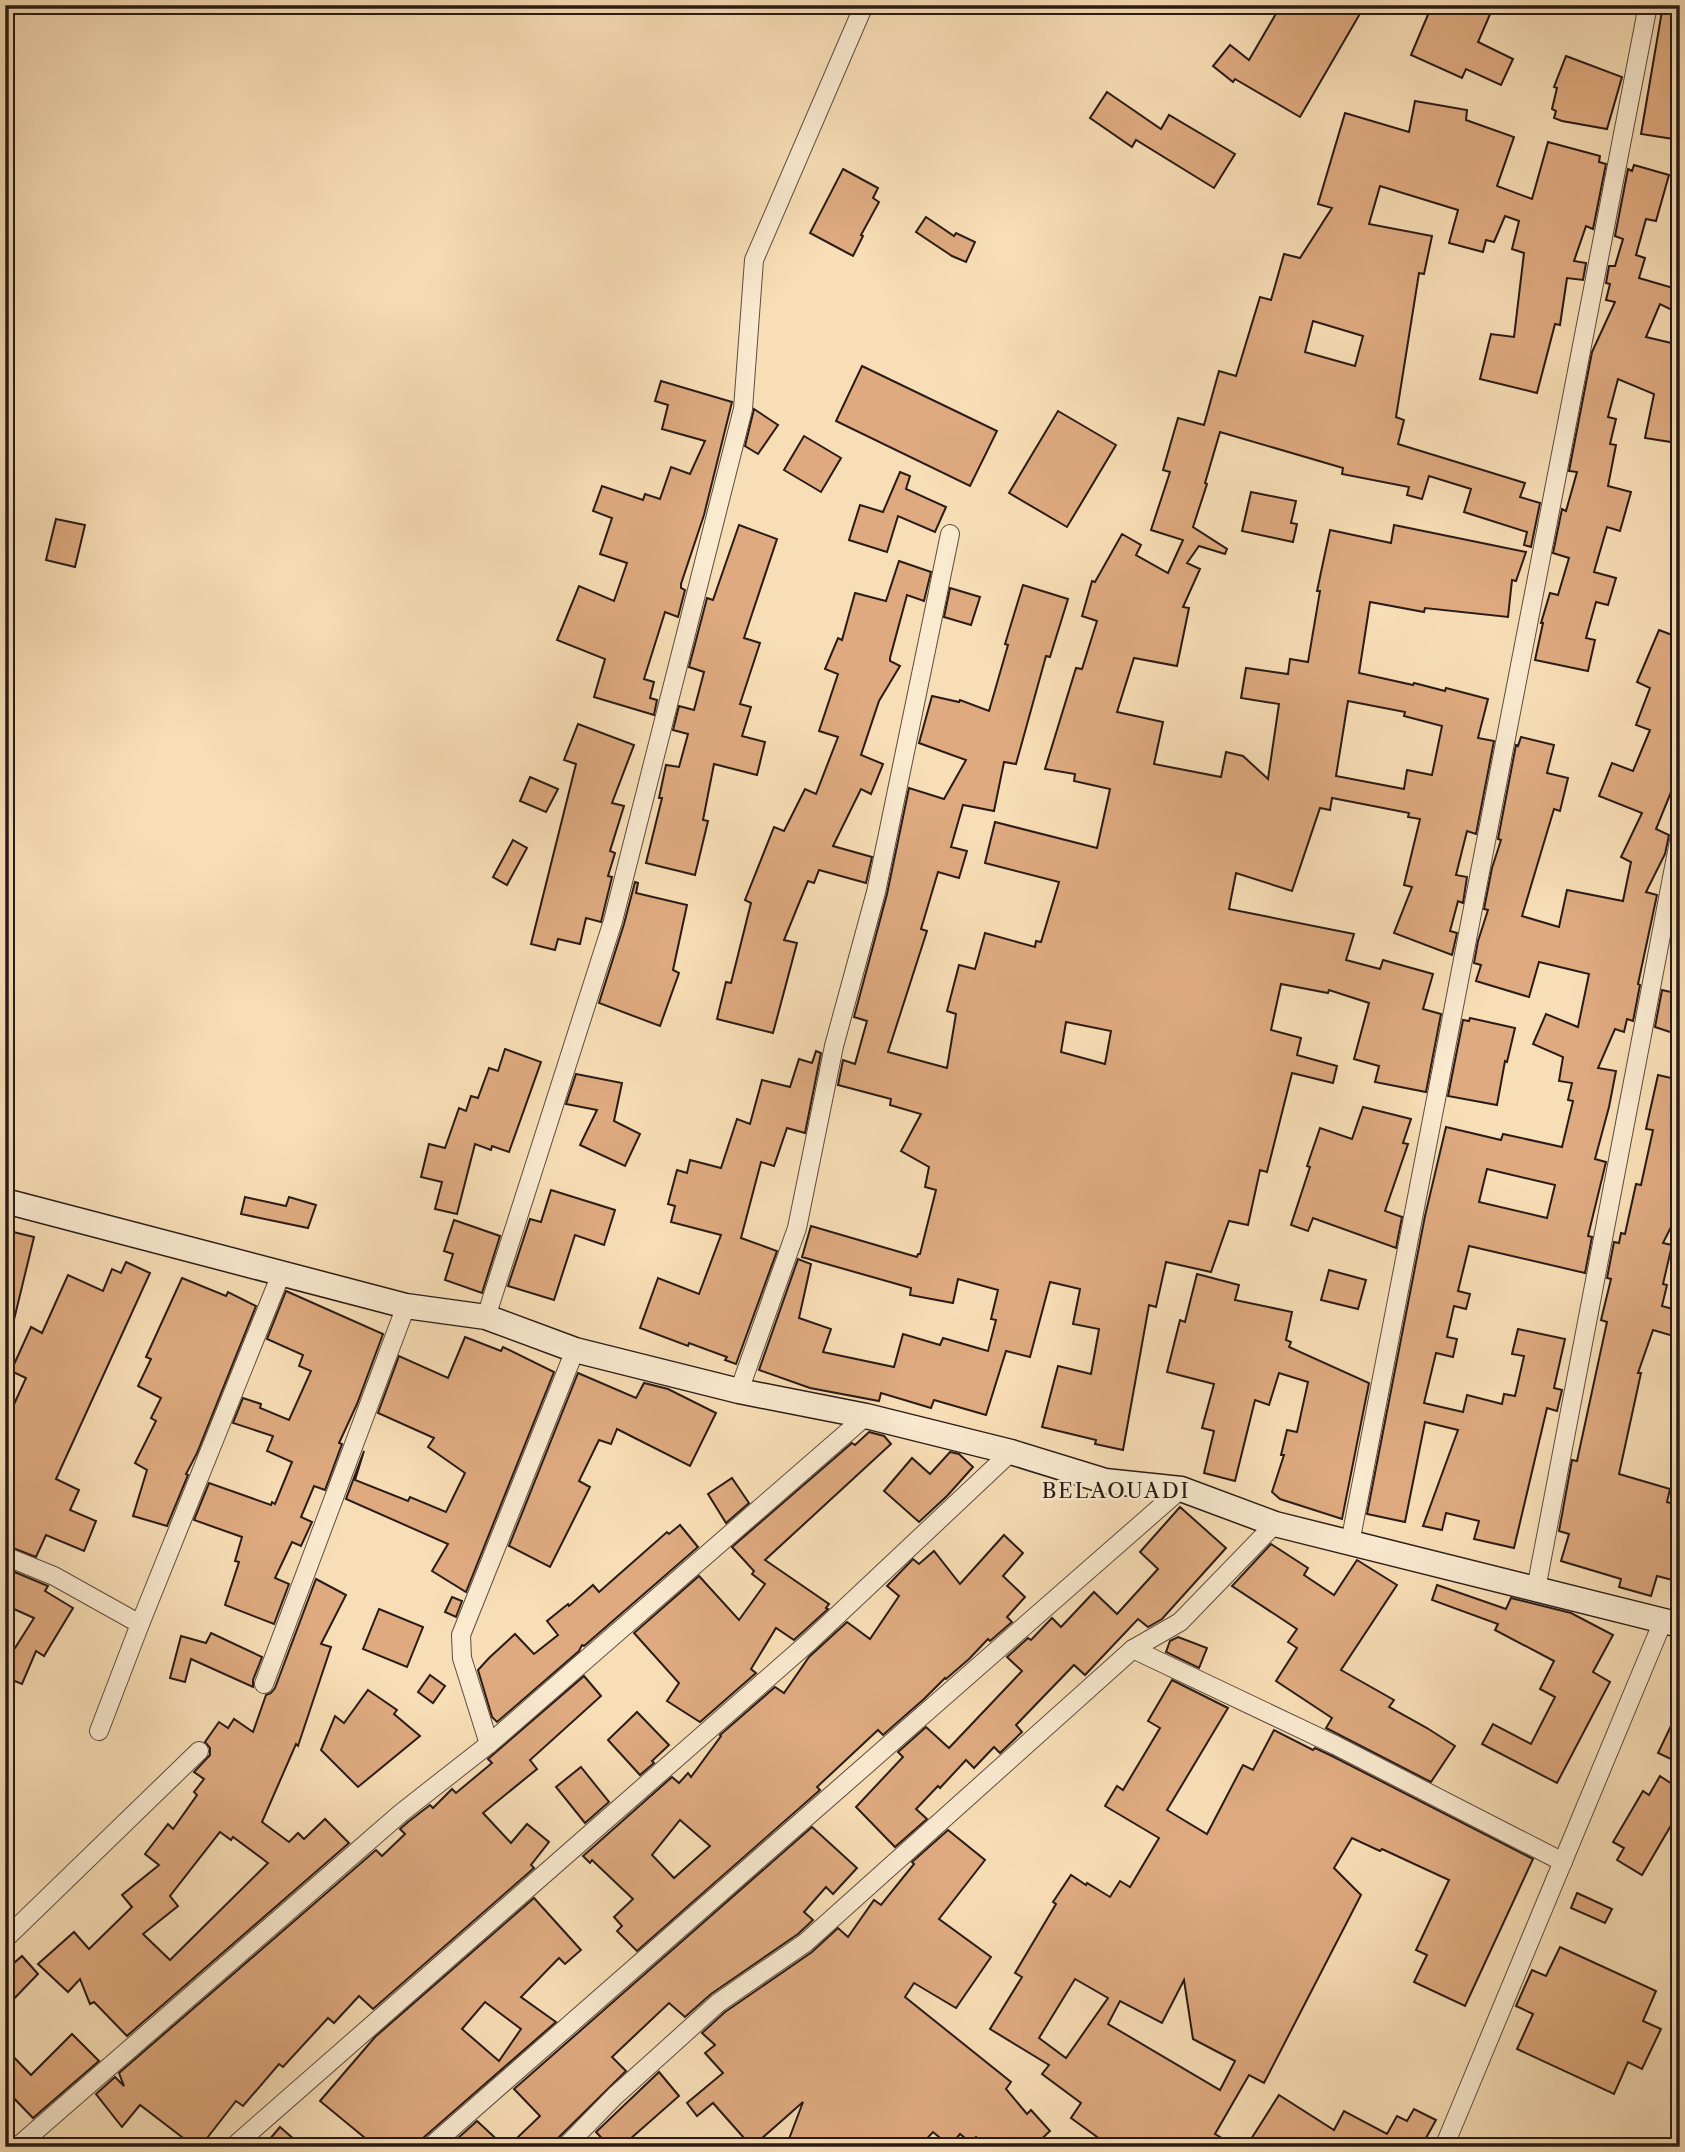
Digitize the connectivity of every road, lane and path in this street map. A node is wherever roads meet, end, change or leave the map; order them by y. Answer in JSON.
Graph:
{"nodes":[{"id":1,"x":864,"y":5,"type":"edge"},
{"id":2,"x":1648,"y":5,"type":"edge"},
{"id":3,"x":950,"y":534,"type":"dead end"},
{"id":4,"x":1680,"y":836,"type":"edge"},
{"id":5,"x":5,"y":1201,"type":"edge"},
{"id":6,"x":281,"y":1274,"type":"junction"},
{"id":7,"x":406,"y":1306,"type":"junction"},
{"id":8,"x":486,"y":1317,"type":"junction"},
{"id":9,"x":575,"y":1350,"type":"junction"},
{"id":10,"x":739,"y":1391,"type":"junction"},
{"id":11,"x":866,"y":1416,"type":"junction"},
{"id":12,"x":1011,"y":1452,"type":"junction"},
{"id":13,"x":1181,"y":1489,"type":"junction"},
{"id":14,"x":1275,"y":1524,"type":"junction"},
{"id":15,"x":1350,"y":1543,"type":"junction"},
{"id":16,"x":5,"y":1556,"type":"edge"},
{"id":17,"x":1536,"y":1589,"type":"junction"},
{"id":18,"x":1671,"y":1623,"type":"edge"},
{"id":19,"x":140,"y":1624,"type":"junction"},
{"id":20,"x":1133,"y":1649,"type":"junction"},
{"id":21,"x":264,"y":1685,"type":"dead end"},
{"id":22,"x":99,"y":1731,"type":"dead end"},
{"id":23,"x":489,"y":1744,"type":"junction"},
{"id":24,"x":199,"y":1751,"type":"dead end"},
{"id":25,"x":1563,"y":1862,"type":"junction"},
{"id":26,"x":5,"y":1939,"type":"edge"},
{"id":27,"x":17,"y":2147,"type":"edge"},
{"id":28,"x":233,"y":2147,"type":"edge"},
{"id":29,"x":430,"y":2147,"type":"edge"},
{"id":30,"x":565,"y":2147,"type":"edge"},
{"id":31,"x":1444,"y":2147,"type":"edge"}],
"edges":[{"from":1,"to":8,"type":"street"},
{"from":2,"to":15,"type":"street"},
{"from":3,"to":10,"type":"street"},
{"from":4,"to":17,"type":"street"},
{"from":5,"to":6,"type":"main road"},
{"from":6,"to":7,"type":"main road"},
{"from":6,"to":19,"type":"street"},
{"from":7,"to":8,"type":"main road"},
{"from":7,"to":21,"type":"street"},
{"from":8,"to":9,"type":"main road"},
{"from":9,"to":10,"type":"main road"},
{"from":9,"to":23,"type":"street"},
{"from":10,"to":11,"type":"main road"},
{"from":11,"to":12,"type":"main road"},
{"from":11,"to":23,"type":"street"},
{"from":12,"to":13,"type":"main road"},
{"from":12,"to":28,"type":"street"},
{"from":13,"to":14,"type":"main road"},
{"from":13,"to":29,"type":"street"},
{"from":14,"to":15,"type":"main road"},
{"from":14,"to":20,"type":"street"},
{"from":15,"to":17,"type":"main road"},
{"from":16,"to":19,"type":"street"},
{"from":17,"to":18,"type":"main road"},
{"from":18,"to":25,"type":"street"},
{"from":19,"to":22,"type":"street"},
{"from":20,"to":25,"type":"street"},
{"from":20,"to":30,"type":"street"},
{"from":23,"to":27,"type":"street"},
{"from":24,"to":26,"type":"street"},
{"from":25,"to":31,"type":"street"}]}
